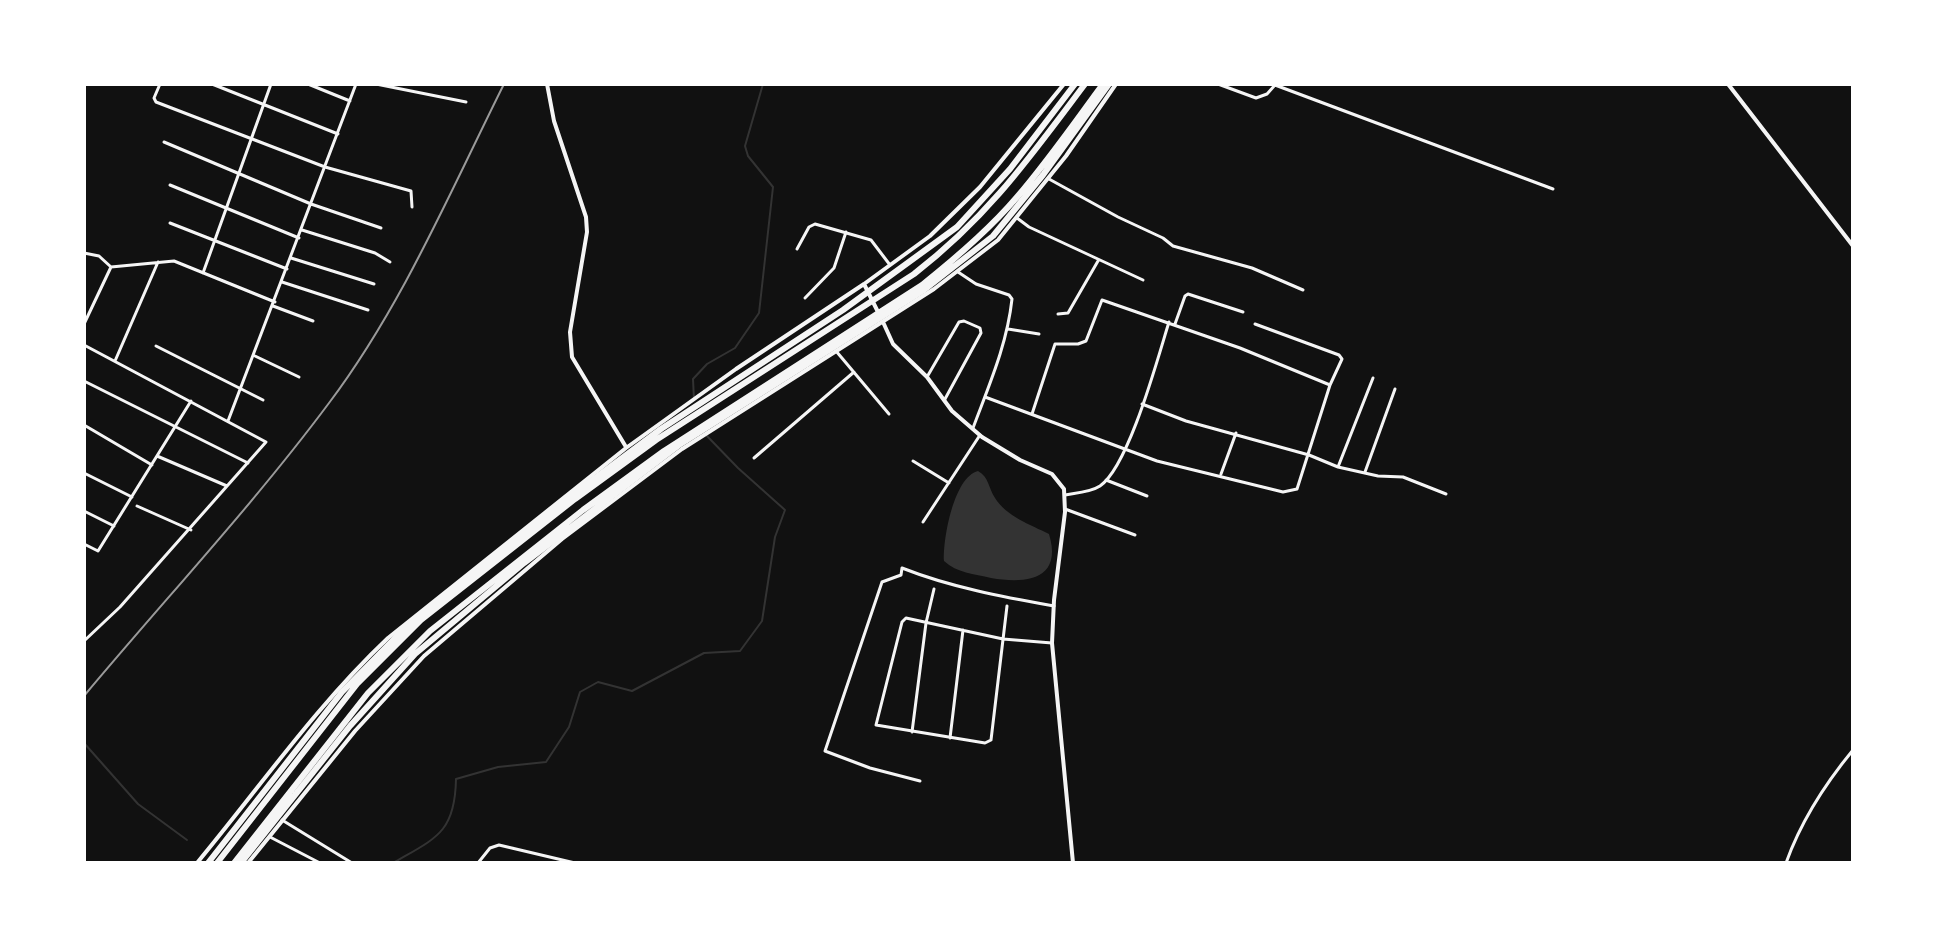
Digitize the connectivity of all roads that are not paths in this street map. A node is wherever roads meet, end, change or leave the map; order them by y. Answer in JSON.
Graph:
{"nodes":[{"id":1,"x":160,"y":84,"type":"edge"},
{"id":2,"x":212,"y":84,"type":"edge"},
{"id":3,"x":271,"y":84,"type":"edge"},
{"id":4,"x":308,"y":84,"type":"edge"},
{"id":5,"x":356,"y":84,"type":"edge"},
{"id":6,"x":376,"y":84,"type":"edge"},
{"id":7,"x":547,"y":84,"type":"edge"},
{"id":8,"x":1064,"y":84,"type":"edge"},
{"id":9,"x":1075,"y":84,"type":"edge"},
{"id":10,"x":1085,"y":84,"type":"edge"},
{"id":11,"x":1103,"y":84,"type":"edge"},
{"id":12,"x":1109,"y":84,"type":"edge"},
{"id":13,"x":1116,"y":84,"type":"edge"},
{"id":14,"x":1218,"y":84,"type":"edge"},
{"id":15,"x":1728,"y":84,"type":"edge"},
{"id":16,"x":350,"y":101,"type":"junction"},
{"id":17,"x":466,"y":102,"type":"dead end"},
{"id":18,"x":263,"y":105,"type":"junction"},
{"id":19,"x":338,"y":134,"type":"junction"},
{"id":20,"x":251,"y":139,"type":"junction"},
{"id":21,"x":164,"y":142,"type":"dead end"},
{"id":22,"x":325,"y":167,"type":"junction"},
{"id":23,"x":238,"y":174,"type":"junction"},
{"id":24,"x":1049,"y":179,"type":"junction"},
{"id":25,"x":170,"y":185,"type":"dead end"},
{"id":26,"x":1553,"y":189,"type":"dead end"},
{"id":27,"x":311,"y":204,"type":"junction"},
{"id":28,"x":412,"y":207,"type":"dead end"},
{"id":29,"x":226,"y":209,"type":"junction"},
{"id":30,"x":1017,"y":218,"type":"junction"},
{"id":31,"x":170,"y":223,"type":"dead end"},
{"id":32,"x":381,"y":228,"type":"dead end"},
{"id":33,"x":302,"y":230,"type":"junction"},
{"id":34,"x":846,"y":232,"type":"junction"},
{"id":35,"x":299,"y":238,"type":"junction"},
{"id":36,"x":214,"y":241,"type":"junction"},
{"id":37,"x":1853,"y":246,"type":"edge"},
{"id":38,"x":797,"y":249,"type":"dead end"},
{"id":39,"x":84,"y":253,"type":"edge"},
{"id":40,"x":291,"y":258,"type":"junction"},
{"id":41,"x":1098,"y":261,"type":"junction"},
{"id":42,"x":158,"y":262,"type":"junction"},
{"id":43,"x":390,"y":262,"type":"dead end"},
{"id":44,"x":890,"y":265,"type":"junction"},
{"id":45,"x":111,"y":267,"type":"junction"},
{"id":46,"x":287,"y":269,"type":"junction"},
{"id":47,"x":958,"y":272,"type":"junction"},
{"id":48,"x":203,"y":273,"type":"junction"},
{"id":49,"x":1143,"y":280,"type":"dead end"},
{"id":50,"x":282,"y":282,"type":"junction"},
{"id":51,"x":374,"y":284,"type":"dead end"},
{"id":52,"x":864,"y":284,"type":"junction"},
{"id":53,"x":1303,"y":290,"type":"dead end"},
{"id":54,"x":868,"y":292,"type":"junction"},
{"id":55,"x":805,"y":298,"type":"dead end"},
{"id":56,"x":274,"y":304,"type":"junction"},
{"id":57,"x":368,"y":310,"type":"dead end"},
{"id":58,"x":1243,"y":312,"type":"dead end"},
{"id":59,"x":1058,"y":314,"type":"dead end"},
{"id":60,"x":882,"y":319,"type":"junction"},
{"id":61,"x":313,"y":321,"type":"dead end"},
{"id":62,"x":1172,"y":323,"type":"junction"},
{"id":63,"x":84,"y":324,"type":"edge"},
{"id":64,"x":1255,"y":324,"type":"dead end"},
{"id":65,"x":1008,"y":329,"type":"junction"},
{"id":66,"x":1039,"y":334,"type":"dead end"},
{"id":67,"x":84,"y":345,"type":"edge"},
{"id":68,"x":156,"y":346,"type":"dead end"},
{"id":69,"x":835,"y":349,"type":"junction"},
{"id":70,"x":255,"y":356,"type":"junction"},
{"id":71,"x":115,"y":361,"type":"junction"},
{"id":72,"x":854,"y":372,"type":"junction"},
{"id":73,"x":299,"y":377,"type":"dead end"},
{"id":74,"x":927,"y":377,"type":"junction"},
{"id":75,"x":1373,"y":378,"type":"dead end"},
{"id":76,"x":84,"y":381,"type":"edge"},
{"id":77,"x":1330,"y":385,"type":"junction"},
{"id":78,"x":242,"y":389,"type":"junction"},
{"id":79,"x":1395,"y":389,"type":"dead end"},
{"id":80,"x":985,"y":397,"type":"junction"},
{"id":81,"x":945,"y":399,"type":"junction"},
{"id":82,"x":263,"y":400,"type":"dead end"},
{"id":83,"x":192,"y":401,"type":"junction"},
{"id":84,"x":1142,"y":404,"type":"junction"},
{"id":85,"x":889,"y":414,"type":"dead end"},
{"id":86,"x":1032,"y":414,"type":"junction"},
{"id":87,"x":228,"y":421,"type":"junction"},
{"id":88,"x":84,"y":425,"type":"edge"},
{"id":89,"x":659,"y":427,"type":"junction"},
{"id":90,"x":174,"y":428,"type":"junction"},
{"id":91,"x":973,"y":428,"type":"junction"},
{"id":92,"x":1236,"y":433,"type":"junction"},
{"id":93,"x":980,"y":435,"type":"junction"},
{"id":94,"x":681,"y":447,"type":"junction"},
{"id":95,"x":628,"y":450,"type":"junction"},
{"id":96,"x":1124,"y":450,"type":"junction"},
{"id":97,"x":1309,"y":455,"type":"junction"},
{"id":98,"x":157,"y":456,"type":"junction"},
{"id":99,"x":754,"y":458,"type":"dead end"},
{"id":100,"x":913,"y":461,"type":"dead end"},
{"id":101,"x":248,"y":463,"type":"junction"},
{"id":102,"x":152,"y":465,"type":"junction"},
{"id":103,"x":1338,"y":467,"type":"junction"},
{"id":104,"x":84,"y":473,"type":"edge"},
{"id":105,"x":1364,"y":474,"type":"junction"},
{"id":106,"x":1220,"y":476,"type":"junction"},
{"id":107,"x":1106,"y":480,"type":"junction"},
{"id":108,"x":949,"y":483,"type":"junction"},
{"id":109,"x":228,"y":487,"type":"junction"},
{"id":110,"x":1446,"y":494,"type":"dead end"},
{"id":111,"x":1065,"y":495,"type":"junction"},
{"id":112,"x":1147,"y":496,"type":"dead end"},
{"id":113,"x":132,"y":497,"type":"junction"},
{"id":114,"x":137,"y":506,"type":"dead end"},
{"id":115,"x":1065,"y":509,"type":"junction"},
{"id":116,"x":84,"y":511,"type":"edge"},
{"id":117,"x":923,"y":522,"type":"dead end"},
{"id":118,"x":114,"y":526,"type":"junction"},
{"id":119,"x":191,"y":530,"type":"junction"},
{"id":120,"x":1135,"y":535,"type":"dead end"},
{"id":121,"x":84,"y":544,"type":"edge"},
{"id":122,"x":934,"y":589,"type":"dead end"},
{"id":123,"x":1007,"y":606,"type":"dead end"},
{"id":124,"x":1054,"y":606,"type":"junction"},
{"id":125,"x":926,"y":623,"type":"junction"},
{"id":126,"x":963,"y":630,"type":"junction"},
{"id":127,"x":1003,"y":639,"type":"junction"},
{"id":128,"x":84,"y":641,"type":"edge"},
{"id":129,"x":1052,"y":643,"type":"junction"},
{"id":130,"x":384,"y":648,"type":"junction"},
{"id":131,"x":403,"y":667,"type":"junction"},
{"id":132,"x":912,"y":732,"type":"junction"},
{"id":133,"x":950,"y":738,"type":"junction"},
{"id":134,"x":293,"y":748,"type":"junction"},
{"id":135,"x":1853,"y":750,"type":"edge"},
{"id":136,"x":920,"y":781,"type":"dead end"},
{"id":137,"x":282,"y":820,"type":"junction"},
{"id":138,"x":269,"y":837,"type":"junction"},
{"id":139,"x":344,"y":861,"type":"edge"},
{"id":140,"x":197,"y":863,"type":"edge"},
{"id":141,"x":208,"y":863,"type":"edge"},
{"id":142,"x":217,"y":863,"type":"edge"},
{"id":143,"x":234,"y":863,"type":"edge"},
{"id":144,"x":241,"y":863,"type":"edge"},
{"id":145,"x":248,"y":863,"type":"edge"},
{"id":146,"x":320,"y":863,"type":"edge"},
{"id":147,"x":352,"y":863,"type":"edge"},
{"id":148,"x":478,"y":863,"type":"edge"},
{"id":149,"x":575,"y":863,"type":"edge"},
{"id":150,"x":1073,"y":863,"type":"edge"},
{"id":151,"x":1786,"y":863,"type":"edge"}],
"edges":[{"from":1,"to":20,"type":"street"},
{"from":2,"to":18,"type":"street"},
{"from":3,"to":18,"type":"street"},
{"from":4,"to":16,"type":"street"},
{"from":5,"to":16,"type":"street"},
{"from":6,"to":17,"type":"street"},
{"from":7,"to":95,"type":"street"},
{"from":8,"to":44,"type":"street"},
{"from":9,"to":54,"type":"highway"},
{"from":10,"to":142,"type":"highway"},
{"from":11,"to":143,"type":"highway"},
{"from":12,"to":60,"type":"highway"},
{"from":13,"to":24,"type":"street"},
{"from":14,"to":26,"type":"street"},
{"from":15,"to":37,"type":"street"},
{"from":16,"to":19,"type":"street"},
{"from":18,"to":19,"type":"street"},
{"from":18,"to":20,"type":"street"},
{"from":19,"to":22,"type":"street"},
{"from":20,"to":22,"type":"street"},
{"from":20,"to":23,"type":"street"},
{"from":21,"to":23,"type":"street"},
{"from":22,"to":27,"type":"street"},
{"from":22,"to":28,"type":"street"},
{"from":23,"to":27,"type":"street"},
{"from":23,"to":29,"type":"street"},
{"from":24,"to":30,"type":"street"},
{"from":24,"to":53,"type":"street"},
{"from":25,"to":29,"type":"street"},
{"from":27,"to":32,"type":"street"},
{"from":27,"to":33,"type":"street"},
{"from":29,"to":35,"type":"street"},
{"from":29,"to":36,"type":"street"},
{"from":30,"to":41,"type":"street"},
{"from":30,"to":47,"type":"street"},
{"from":31,"to":36,"type":"street"},
{"from":33,"to":35,"type":"street"},
{"from":33,"to":43,"type":"street"},
{"from":34,"to":38,"type":"street"},
{"from":34,"to":44,"type":"street"},
{"from":34,"to":55,"type":"street"},
{"from":35,"to":40,"type":"street"},
{"from":36,"to":46,"type":"street"},
{"from":36,"to":48,"type":"street"},
{"from":39,"to":45,"type":"street"},
{"from":40,"to":46,"type":"street"},
{"from":40,"to":51,"type":"street"},
{"from":41,"to":49,"type":"street"},
{"from":41,"to":59,"type":"street"},
{"from":42,"to":45,"type":"street"},
{"from":42,"to":48,"type":"street"},
{"from":42,"to":71,"type":"street"},
{"from":44,"to":52,"type":"street"},
{"from":45,"to":63,"type":"street"},
{"from":46,"to":50,"type":"street"},
{"from":47,"to":60,"type":"street"},
{"from":47,"to":65,"type":"street"},
{"from":48,"to":56,"type":"street"},
{"from":50,"to":56,"type":"street"},
{"from":50,"to":57,"type":"street"},
{"from":52,"to":54,"type":"street"},
{"from":52,"to":89,"type":"street"},
{"from":54,"to":60,"type":"street"},
{"from":54,"to":89,"type":"highway"},
{"from":56,"to":61,"type":"street"},
{"from":56,"to":70,"type":"street"},
{"from":58,"to":62,"type":"street"},
{"from":60,"to":69,"type":"highway"},
{"from":60,"to":74,"type":"street"},
{"from":62,"to":77,"type":"street"},
{"from":62,"to":84,"type":"street"},
{"from":62,"to":86,"type":"street"},
{"from":64,"to":77,"type":"street"},
{"from":65,"to":66,"type":"street"},
{"from":65,"to":80,"type":"street"},
{"from":67,"to":71,"type":"street"},
{"from":68,"to":78,"type":"street"},
{"from":69,"to":72,"type":"street"},
{"from":69,"to":94,"type":"highway"},
{"from":70,"to":73,"type":"street"},
{"from":70,"to":78,"type":"street"},
{"from":71,"to":83,"type":"street"},
{"from":72,"to":85,"type":"street"},
{"from":72,"to":99,"type":"street"},
{"from":74,"to":81,"type":"street"},
{"from":74,"to":81,"type":"street"},
{"from":75,"to":103,"type":"street"},
{"from":76,"to":90,"type":"street"},
{"from":77,"to":97,"type":"street"},
{"from":78,"to":82,"type":"street"},
{"from":78,"to":87,"type":"street"},
{"from":79,"to":105,"type":"street"},
{"from":80,"to":86,"type":"street"},
{"from":80,"to":91,"type":"street"},
{"from":81,"to":91,"type":"street"},
{"from":83,"to":87,"type":"street"},
{"from":83,"to":90,"type":"street"},
{"from":84,"to":92,"type":"street"},
{"from":84,"to":96,"type":"street"},
{"from":86,"to":96,"type":"street"},
{"from":87,"to":101,"type":"street"},
{"from":88,"to":102,"type":"street"},
{"from":89,"to":95,"type":"highway"},
{"from":90,"to":98,"type":"street"},
{"from":90,"to":101,"type":"street"},
{"from":91,"to":93,"type":"street"},
{"from":92,"to":97,"type":"street"},
{"from":92,"to":106,"type":"street"},
{"from":93,"to":108,"type":"street"},
{"from":93,"to":111,"type":"street"},
{"from":94,"to":131,"type":"highway"},
{"from":94,"to":137,"type":"street"},
{"from":95,"to":130,"type":"highway"},
{"from":95,"to":134,"type":"street"},
{"from":96,"to":106,"type":"street"},
{"from":96,"to":107,"type":"street"},
{"from":97,"to":103,"type":"street"},
{"from":97,"to":106,"type":"street"},
{"from":98,"to":102,"type":"street"},
{"from":98,"to":109,"type":"street"},
{"from":100,"to":108,"type":"street"},
{"from":101,"to":109,"type":"street"},
{"from":102,"to":113,"type":"street"},
{"from":103,"to":105,"type":"street"},
{"from":104,"to":113,"type":"street"},
{"from":105,"to":110,"type":"street"},
{"from":107,"to":111,"type":"street"},
{"from":107,"to":112,"type":"street"},
{"from":108,"to":117,"type":"street"},
{"from":109,"to":119,"type":"street"},
{"from":111,"to":115,"type":"street"},
{"from":113,"to":118,"type":"street"},
{"from":114,"to":119,"type":"street"},
{"from":115,"to":120,"type":"street"},
{"from":115,"to":124,"type":"street"},
{"from":116,"to":118,"type":"street"},
{"from":118,"to":121,"type":"street"},
{"from":119,"to":128,"type":"street"},
{"from":122,"to":125,"type":"street"},
{"from":123,"to":127,"type":"street"},
{"from":124,"to":129,"type":"street"},
{"from":124,"to":136,"type":"street"},
{"from":125,"to":126,"type":"street"},
{"from":125,"to":132,"type":"street"},
{"from":125,"to":132,"type":"street"},
{"from":126,"to":127,"type":"street"},
{"from":126,"to":133,"type":"street"},
{"from":127,"to":129,"type":"street"},
{"from":127,"to":133,"type":"street"},
{"from":129,"to":150,"type":"street"},
{"from":130,"to":131,"type":"highway"},
{"from":130,"to":134,"type":"highway"},
{"from":131,"to":144,"type":"highway"},
{"from":132,"to":133,"type":"street"},
{"from":134,"to":140,"type":"street"},
{"from":134,"to":141,"type":"highway"},
{"from":135,"to":151,"type":"street"},
{"from":137,"to":138,"type":"street"},
{"from":137,"to":139,"type":"street"},
{"from":138,"to":145,"type":"street"},
{"from":138,"to":146,"type":"street"},
{"from":139,"to":147,"type":"street"},
{"from":148,"to":149,"type":"street"}]}
